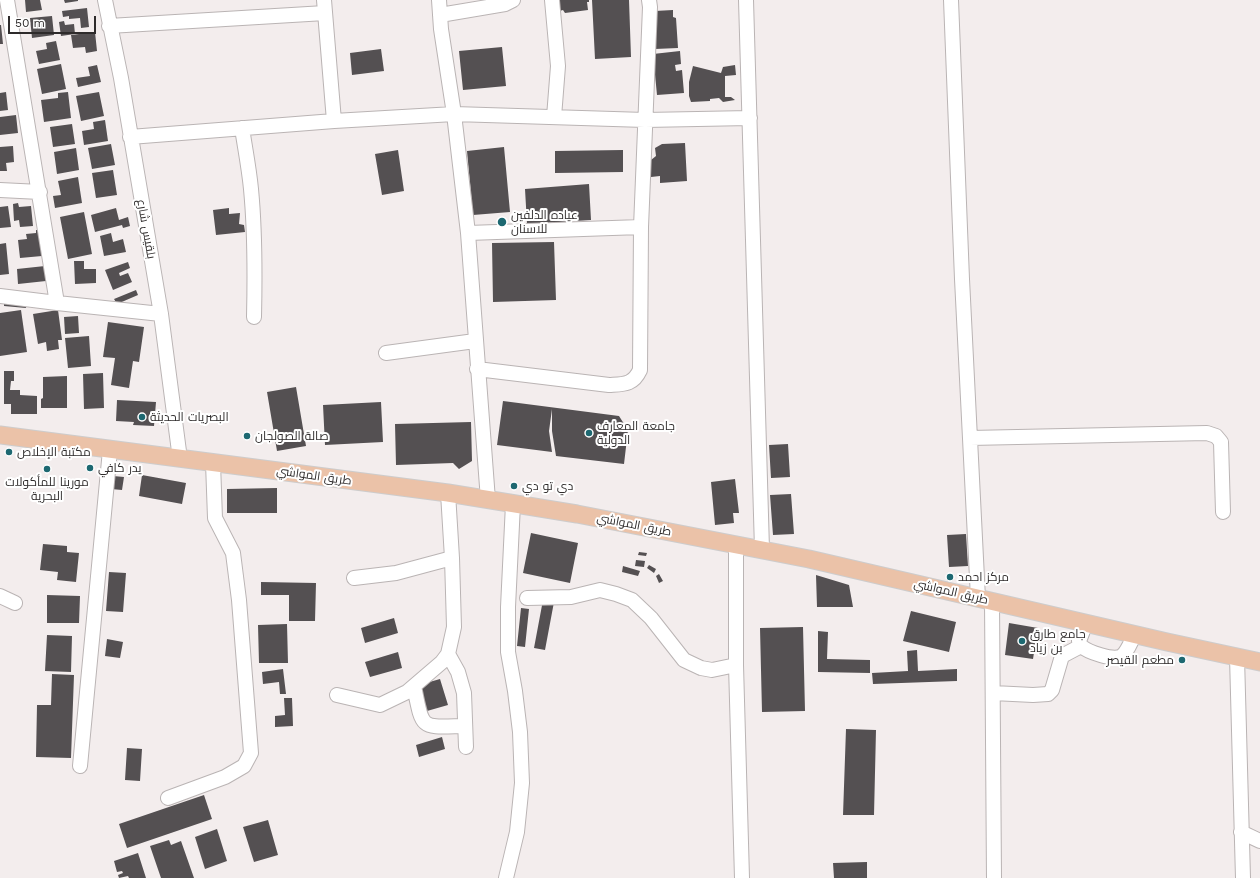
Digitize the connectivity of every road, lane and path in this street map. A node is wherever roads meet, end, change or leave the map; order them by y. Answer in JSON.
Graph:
{"nodes":[{"id":1,"x":7,"y":0,"type":"edge"},
{"id":2,"x":105,"y":0,"type":"edge"},
{"id":3,"x":438,"y":0,"type":"edge"},
{"id":4,"x":513,"y":0,"type":"edge"},
{"id":5,"x":552,"y":0,"type":"edge"},
{"id":6,"x":649,"y":0,"type":"edge"},
{"id":7,"x":746,"y":0,"type":"edge"},
{"id":8,"x":951,"y":0,"type":"edge"},
{"id":9,"x":325,"y":7,"type":"edge"},
{"id":10,"x":440,"y":15,"type":"junction"},
{"id":11,"x":109,"y":26,"type":"junction"},
{"id":12,"x":454,"y":114,"type":"junction"},
{"id":13,"x":554,"y":117,"type":"junction"},
{"id":14,"x":750,"y":118,"type":"junction"},
{"id":15,"x":645,"y":120,"type":"junction"},
{"id":16,"x":334,"y":121,"type":"junction"},
{"id":17,"x":242,"y":128,"type":"junction"},
{"id":18,"x":130,"y":137,"type":"junction"},
{"id":19,"x":0,"y":190,"type":"edge"},
{"id":20,"x":40,"y":192,"type":"junction"},
{"id":21,"x":641,"y":227,"type":"junction"},
{"id":22,"x":468,"y":233,"type":"junction"},
{"id":23,"x":0,"y":296,"type":"edge"},
{"id":24,"x":57,"y":303,"type":"junction"},
{"id":25,"x":161,"y":314,"type":"junction"},
{"id":26,"x":254,"y":317,"type":"dead end"},
{"id":27,"x":475,"y":341,"type":"junction"},
{"id":28,"x":386,"y":353,"type":"dead end"},
{"id":29,"x":477,"y":368,"type":"junction"},
{"id":30,"x":0,"y":436,"type":"edge"},
{"id":31,"x":970,"y":438,"type":"junction"},
{"id":32,"x":110,"y":450,"type":"junction"},
{"id":33,"x":180,"y":459,"type":"junction"},
{"id":34,"x":213,"y":463,"type":"junction"},
{"id":35,"x":448,"y":494,"type":"junction"},
{"id":36,"x":488,"y":500,"type":"junction"},
{"id":37,"x":513,"y":504,"type":"junction"},
{"id":38,"x":1223,"y":512,"type":"dead end"},
{"id":39,"x":736,"y":544,"type":"junction"},
{"id":40,"x":762,"y":549,"type":"junction"},
{"id":41,"x":452,"y":558,"type":"junction"},
{"id":42,"x":354,"y":578,"type":"dead end"},
{"id":43,"x":0,"y":596,"type":"edge"},
{"id":44,"x":527,"y":598,"type":"dead end"},
{"id":45,"x":985,"y":600,"type":"junction"},
{"id":46,"x":15,"y":603,"type":"dead end"},
{"id":47,"x":1086,"y":623,"type":"junction"},
{"id":48,"x":1135,"y":634,"type":"junction"},
{"id":49,"x":1080,"y":646,"type":"junction"},
{"id":50,"x":448,"y":654,"type":"junction"},
{"id":51,"x":1237,"y":657,"type":"junction"},
{"id":52,"x":1260,"y":662,"type":"edge"},
{"id":53,"x":736,"y":665,"type":"junction"},
{"id":54,"x":414,"y":686,"type":"junction"},
{"id":55,"x":993,"y":693,"type":"junction"},
{"id":56,"x":337,"y":695,"type":"dead end"},
{"id":57,"x":465,"y":726,"type":"junction"},
{"id":58,"x":466,"y":747,"type":"dead end"},
{"id":59,"x":80,"y":766,"type":"dead end"},
{"id":60,"x":168,"y":798,"type":"dead end"},
{"id":61,"x":1241,"y":832,"type":"junction"},
{"id":62,"x":1260,"y":841,"type":"edge"},
{"id":63,"x":506,"y":878,"type":"edge"},
{"id":64,"x":742,"y":878,"type":"edge"},
{"id":65,"x":994,"y":878,"type":"edge"},
{"id":66,"x":1243,"y":878,"type":"edge"}],
"edges":[{"from":1,"to":20,"type":"street"},
{"from":2,"to":11,"type":"street","name":"بلقيس شارع"},
{"from":3,"to":10,"type":"street"},
{"from":4,"to":10,"type":"street"},
{"from":5,"to":13,"type":"street"},
{"from":6,"to":15,"type":"street"},
{"from":7,"to":14,"type":"street"},
{"from":8,"to":31,"type":"street"},
{"from":9,"to":11,"type":"street"},
{"from":9,"to":16,"type":"street"},
{"from":10,"to":12,"type":"street"},
{"from":11,"to":18,"type":"street","name":"بلقيس شارع"},
{"from":12,"to":13,"type":"street"},
{"from":12,"to":16,"type":"street"},
{"from":12,"to":22,"type":"street"},
{"from":13,"to":15,"type":"street"},
{"from":14,"to":15,"type":"street"},
{"from":14,"to":40,"type":"street"},
{"from":15,"to":21,"type":"street"},
{"from":16,"to":17,"type":"street"},
{"from":17,"to":18,"type":"street"},
{"from":17,"to":26,"type":"street"},
{"from":18,"to":25,"type":"street","name":"بلقيس شارع"},
{"from":19,"to":20,"type":"street"},
{"from":20,"to":24,"type":"street"},
{"from":21,"to":22,"type":"street"},
{"from":21,"to":29,"type":"street"},
{"from":22,"to":27,"type":"street"},
{"from":23,"to":24,"type":"street"},
{"from":24,"to":25,"type":"street"},
{"from":25,"to":33,"type":"street","name":"بلقيس شارع"},
{"from":27,"to":28,"type":"street"},
{"from":27,"to":29,"type":"street"},
{"from":29,"to":36,"type":"street"},
{"from":30,"to":32,"type":"main road","name":"طريق المواشي"},
{"from":31,"to":38,"type":"street"},
{"from":31,"to":45,"type":"street"},
{"from":32,"to":33,"type":"main road","name":"طريق المواشي"},
{"from":32,"to":59,"type":"street"},
{"from":33,"to":34,"type":"main road","name":"طريق المواشي"},
{"from":34,"to":35,"type":"main road","name":"طريق المواشي"},
{"from":34,"to":60,"type":"street"},
{"from":35,"to":36,"type":"main road","name":"طريق المواشي"},
{"from":35,"to":41,"type":"street"},
{"from":36,"to":37,"type":"main road","name":"طريق المواشي"},
{"from":37,"to":39,"type":"main road","name":"طريق المواشي"},
{"from":37,"to":63,"type":"street"},
{"from":39,"to":40,"type":"main road","name":"طريق المواشي"},
{"from":39,"to":53,"type":"street"},
{"from":40,"to":45,"type":"main road","name":"طريق المواشي"},
{"from":41,"to":42,"type":"street"},
{"from":41,"to":50,"type":"street"},
{"from":43,"to":46,"type":"street"},
{"from":44,"to":53,"type":"street"},
{"from":45,"to":47,"type":"main road","name":"طريق المواشي"},
{"from":45,"to":55,"type":"street"},
{"from":47,"to":48,"type":"main road","name":"طريق المواشي"},
{"from":47,"to":49,"type":"street"},
{"from":48,"to":49,"type":"street"},
{"from":48,"to":51,"type":"main road","name":"طريق المواشي"},
{"from":49,"to":55,"type":"street"},
{"from":50,"to":54,"type":"street"},
{"from":50,"to":57,"type":"street"},
{"from":51,"to":52,"type":"main road","name":"طريق المواشي"},
{"from":51,"to":61,"type":"street"},
{"from":53,"to":64,"type":"street"},
{"from":54,"to":56,"type":"street"},
{"from":54,"to":57,"type":"street"},
{"from":55,"to":65,"type":"street"},
{"from":57,"to":58,"type":"street"},
{"from":61,"to":62,"type":"street"},
{"from":61,"to":66,"type":"street"}]}
